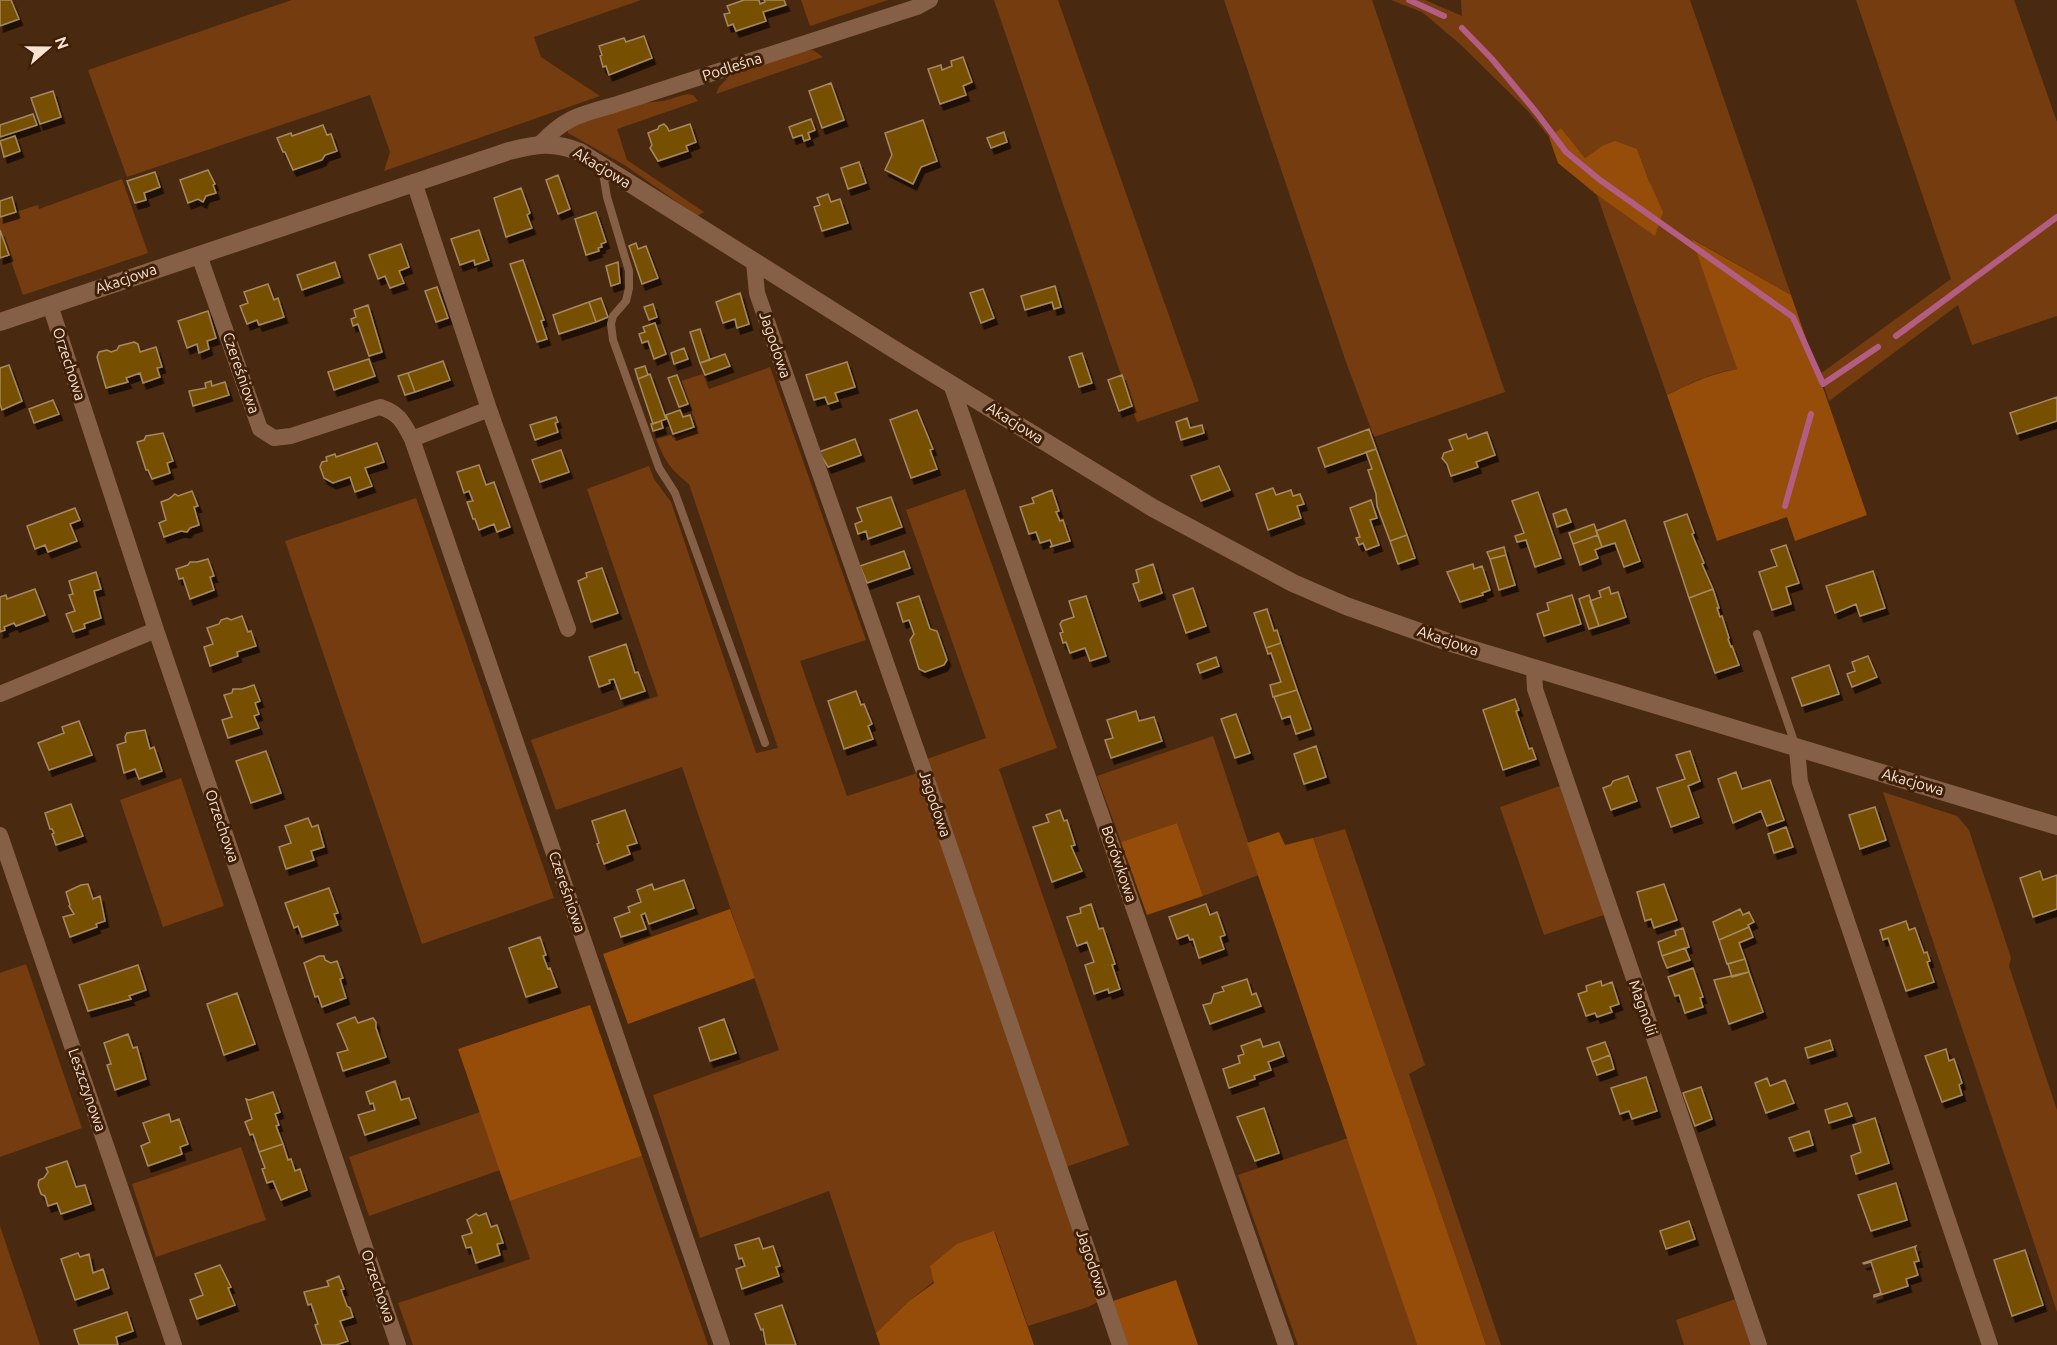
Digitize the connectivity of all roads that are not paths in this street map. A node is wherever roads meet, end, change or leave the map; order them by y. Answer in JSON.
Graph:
{"nodes":[{"id":1,"x":930,"y":0,"type":"edge"},
{"id":2,"x":541,"y":144,"type":"junction"},
{"id":3,"x":602,"y":167,"type":"junction"},
{"id":4,"x":414,"y":183,"type":"junction"},
{"id":5,"x":199,"y":255,"type":"junction"},
{"id":6,"x":754,"y":262,"type":"junction"},
{"id":7,"x":50,"y":305,"type":"junction"},
{"id":8,"x":0,"y":322,"type":"edge"},
{"id":9,"x":951,"y":384,"type":"junction"},
{"id":10,"x":489,"y":409,"type":"junction"},
{"id":11,"x":412,"y":439,"type":"junction"},
{"id":12,"x":568,"y":629,"type":"dead end"},
{"id":13,"x":156,"y":630,"type":"junction"},
{"id":14,"x":1757,"y":634,"type":"dead end"},
{"id":15,"x":1534,"y":669,"type":"junction"},
{"id":16,"x":0,"y":694,"type":"edge"},
{"id":17,"x":765,"y":743,"type":"dead end"},
{"id":18,"x":1797,"y":749,"type":"junction"},
{"id":19,"x":2057,"y":826,"type":"edge"},
{"id":20,"x":0,"y":835,"type":"edge"},
{"id":21,"x":174,"y":1345,"type":"edge"},
{"id":22,"x":398,"y":1345,"type":"edge"},
{"id":23,"x":722,"y":1345,"type":"edge"},
{"id":24,"x":1120,"y":1345,"type":"edge"},
{"id":25,"x":1286,"y":1345,"type":"edge"},
{"id":26,"x":1759,"y":1345,"type":"edge"},
{"id":27,"x":1990,"y":1345,"type":"edge"}],
"edges":[{"from":1,"to":2,"type":"street","name":"Podleśna"},
{"from":2,"to":3,"type":"street","name":"Akacjowa"},
{"from":2,"to":4,"type":"street","name":"Akacjowa"},
{"from":3,"to":6,"type":"street","name":"Akacjowa"},
{"from":3,"to":17,"type":"lane"},
{"from":4,"to":5,"type":"street","name":"Akacjowa"},
{"from":4,"to":10,"type":"street"},
{"from":5,"to":7,"type":"street","name":"Akacjowa"},
{"from":5,"to":11,"type":"street","name":"Czereśniowa"},
{"from":6,"to":9,"type":"street","name":"Akacjowa"},
{"from":6,"to":24,"type":"street","name":"Jagodowa"},
{"from":7,"to":8,"type":"street","name":"Akacjowa"},
{"from":7,"to":13,"type":"street","name":"Orzechowa"},
{"from":9,"to":15,"type":"street","name":"Akacjowa"},
{"from":9,"to":25,"type":"street","name":"Borówkowa"},
{"from":10,"to":11,"type":"street"},
{"from":10,"to":12,"type":"street"},
{"from":11,"to":23,"type":"street","name":"Czereśniowa"},
{"from":13,"to":16,"type":"street"},
{"from":13,"to":22,"type":"street","name":"Orzechowa"},
{"from":14,"to":18,"type":"lane"},
{"from":15,"to":18,"type":"street","name":"Akacjowa"},
{"from":15,"to":26,"type":"street","name":"Magnolii"},
{"from":18,"to":19,"type":"street","name":"Akacjowa"},
{"from":18,"to":27,"type":"street"},
{"from":20,"to":21,"type":"street","name":"Leszczynowa"}]}
